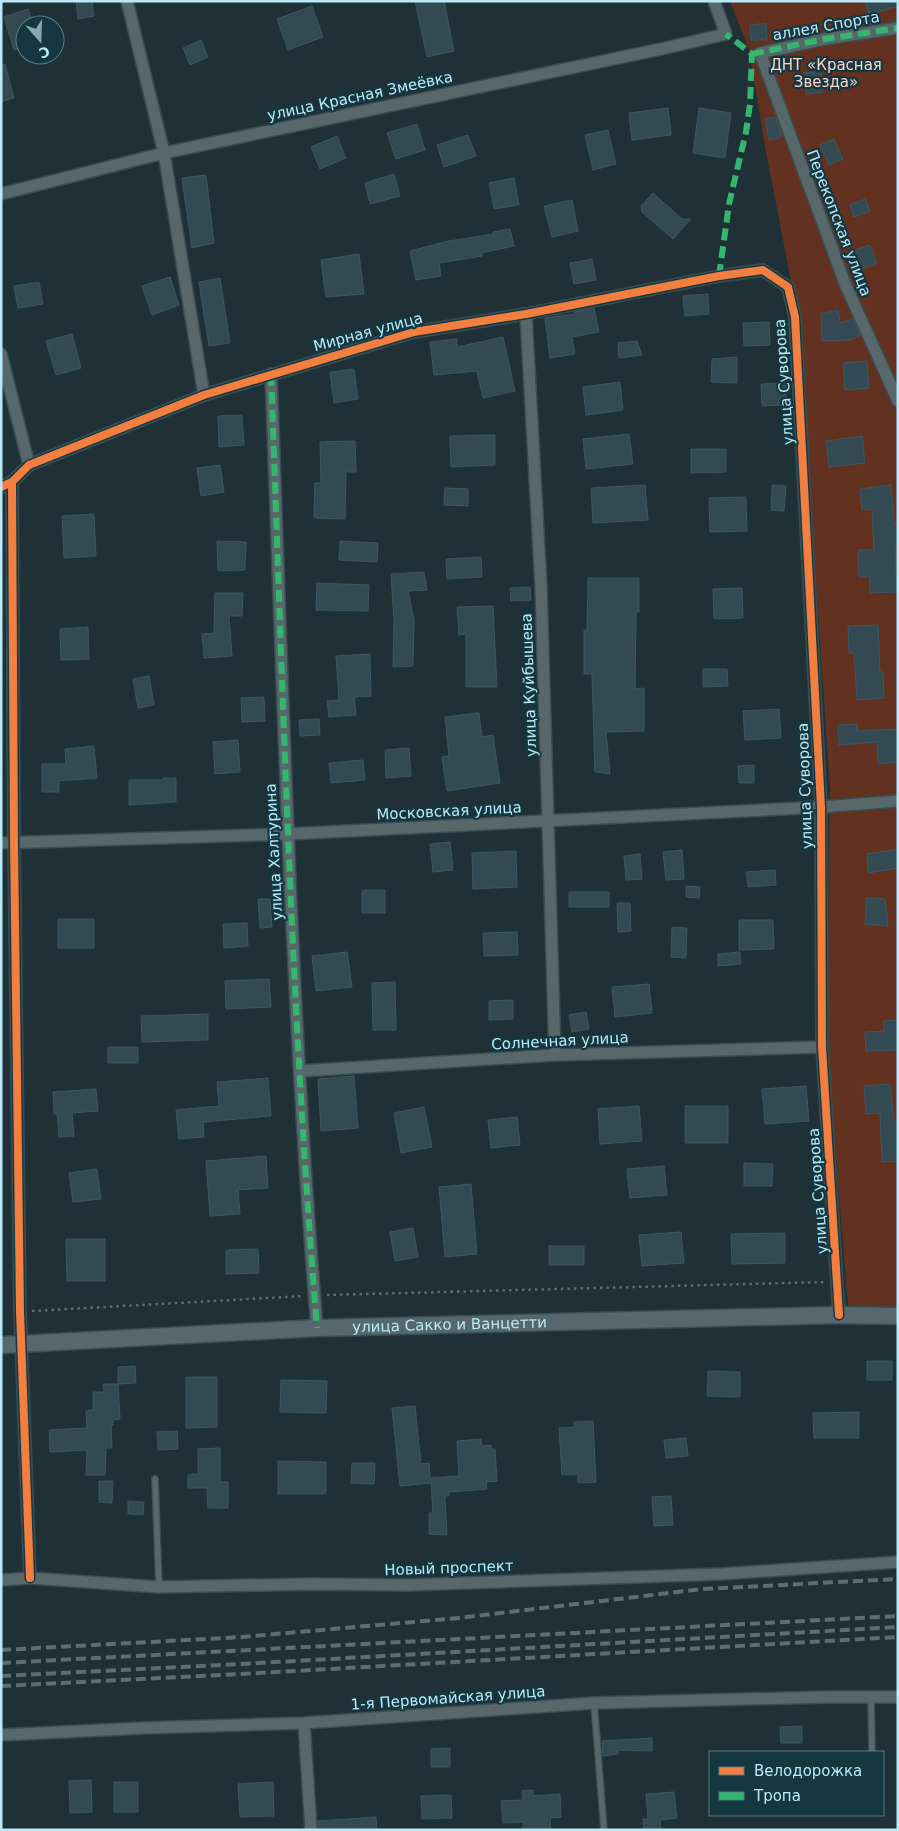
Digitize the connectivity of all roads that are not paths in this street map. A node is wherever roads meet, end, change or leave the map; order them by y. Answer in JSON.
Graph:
{"nodes":[{"id":1,"x":127,"y":1,"type":"edge"},
{"id":2,"x":714,"y":1,"type":"edge"},
{"id":3,"x":898,"y":28,"type":"edge"},
{"id":4,"x":760,"y":53,"type":"joint"},
{"id":5,"x":164,"y":153,"type":"junction"},
{"id":6,"x":1,"y":194,"type":"edge"},
{"id":7,"x":763,"y":270,"type":"joint"},
{"id":8,"x":526,"y":314,"type":"junction"},
{"id":9,"x":1,"y":354,"type":"edge"},
{"id":10,"x":271,"y":374,"type":"junction"},
{"id":11,"x":204,"y":395,"type":"junction"},
{"id":12,"x":898,"y":401,"type":"edge"},
{"id":13,"x":28,"y":466,"type":"junction"},
{"id":14,"x":6,"y":485,"type":"edge"},
{"id":15,"x":898,"y":801,"type":"edge"},
{"id":16,"x":821,"y":807,"type":"junction"},
{"id":17,"x":548,"y":821,"type":"junction"},
{"id":18,"x":288,"y":834,"type":"junction"},
{"id":19,"x":14,"y":842,"type":"junction"},
{"id":20,"x":1,"y":843,"type":"edge"},
{"id":21,"x":822,"y":1047,"type":"junction"},
{"id":22,"x":555,"y":1055,"type":"junction"},
{"id":23,"x":300,"y":1072,"type":"junction"},
{"id":24,"x":838,"y":1315,"type":"junction"},
{"id":25,"x":898,"y":1316,"type":"edge"},
{"id":26,"x":317,"y":1328,"type":"junction"},
{"id":27,"x":22,"y":1343,"type":"junction"},
{"id":28,"x":1,"y":1345,"type":"edge"},
{"id":29,"x":154,"y":1479,"type":"dead end"},
{"id":30,"x":898,"y":1562,"type":"edge"},
{"id":31,"x":30,"y":1578,"type":"junction"},
{"id":32,"x":1,"y":1580,"type":"edge"},
{"id":33,"x":159,"y":1587,"type":"junction"},
{"id":34,"x":871,"y":1697,"type":"junction"},
{"id":35,"x":898,"y":1697,"type":"edge"},
{"id":36,"x":594,"y":1703,"type":"junction"},
{"id":37,"x":304,"y":1723,"type":"junction"},
{"id":38,"x":1,"y":1735,"type":"edge"},
{"id":39,"x":872,"y":1751,"type":"edge"},
{"id":40,"x":311,"y":1830,"type":"edge"},
{"id":41,"x":604,"y":1830,"type":"edge"}],
"edges":[{"from":1,"to":5,"type":"street"},
{"from":2,"to":5,"type":"street","name":"улица Красная Змеёвка"},
{"from":3,"to":4,"type":"street","name":"аллея Спорта"},
{"from":4,"to":12,"type":"street","name":"Перекопская улица"},
{"from":5,"to":6,"type":"street","name":"улица Красная Змеёвка"},
{"from":5,"to":11,"type":"street"},
{"from":7,"to":8,"type":"street","name":"Мирная улица"},
{"from":7,"to":16,"type":"street","name":"улица Суворова"},
{"from":8,"to":10,"type":"street","name":"Мирная улица"},
{"from":8,"to":17,"type":"street","name":"улица Куйбышева"},
{"from":9,"to":13,"type":"street"},
{"from":10,"to":11,"type":"street","name":"Мирная улица"},
{"from":10,"to":18,"type":"street","name":"улица Халтурина"},
{"from":11,"to":13,"type":"street","name":"Мирная улица"},
{"from":13,"to":14,"type":"street","name":"Мирная улица"},
{"from":14,"to":19,"type":"street"},
{"from":15,"to":16,"type":"street","name":"Московская улица"},
{"from":16,"to":17,"type":"street","name":"Московская улица"},
{"from":16,"to":21,"type":"street","name":"улица Суворова"},
{"from":17,"to":18,"type":"street","name":"Московская улица"},
{"from":17,"to":22,"type":"street","name":"улица Куйбышева"},
{"from":18,"to":19,"type":"street","name":"Московская улица"},
{"from":18,"to":23,"type":"street","name":"улица Халтурина"},
{"from":19,"to":20,"type":"street","name":"Московская улица"},
{"from":19,"to":27,"type":"street"},
{"from":21,"to":22,"type":"street","name":"Солнечная улица"},
{"from":21,"to":24,"type":"street","name":"улица Суворова"},
{"from":22,"to":23,"type":"street","name":"Солнечная улица"},
{"from":23,"to":26,"type":"street","name":"улица Халтурина"},
{"from":24,"to":25,"type":"main road","name":"улица Сакко и Ванцетти"},
{"from":24,"to":26,"type":"main road","name":"улица Сакко и Ванцетти"},
{"from":26,"to":27,"type":"main road","name":"улица Сакко и Ванцетти"},
{"from":27,"to":28,"type":"main road","name":"улица Сакко и Ванцетти"},
{"from":27,"to":31,"type":"street"},
{"from":29,"to":33,"type":"lane"},
{"from":30,"to":33,"type":"street","name":"Новый проспект"},
{"from":31,"to":32,"type":"street","name":"Новый проспект"},
{"from":31,"to":33,"type":"street","name":"Новый проспект"},
{"from":34,"to":35,"type":"street","name":"1-я Первомайская улица"},
{"from":34,"to":36,"type":"street","name":"1-я Первомайская улица"},
{"from":34,"to":39,"type":"lane"},
{"from":36,"to":37,"type":"street","name":"1-я Первомайская улица"},
{"from":36,"to":41,"type":"lane"},
{"from":37,"to":38,"type":"street","name":"1-я Первомайская улица"},
{"from":37,"to":40,"type":"street"}]}
